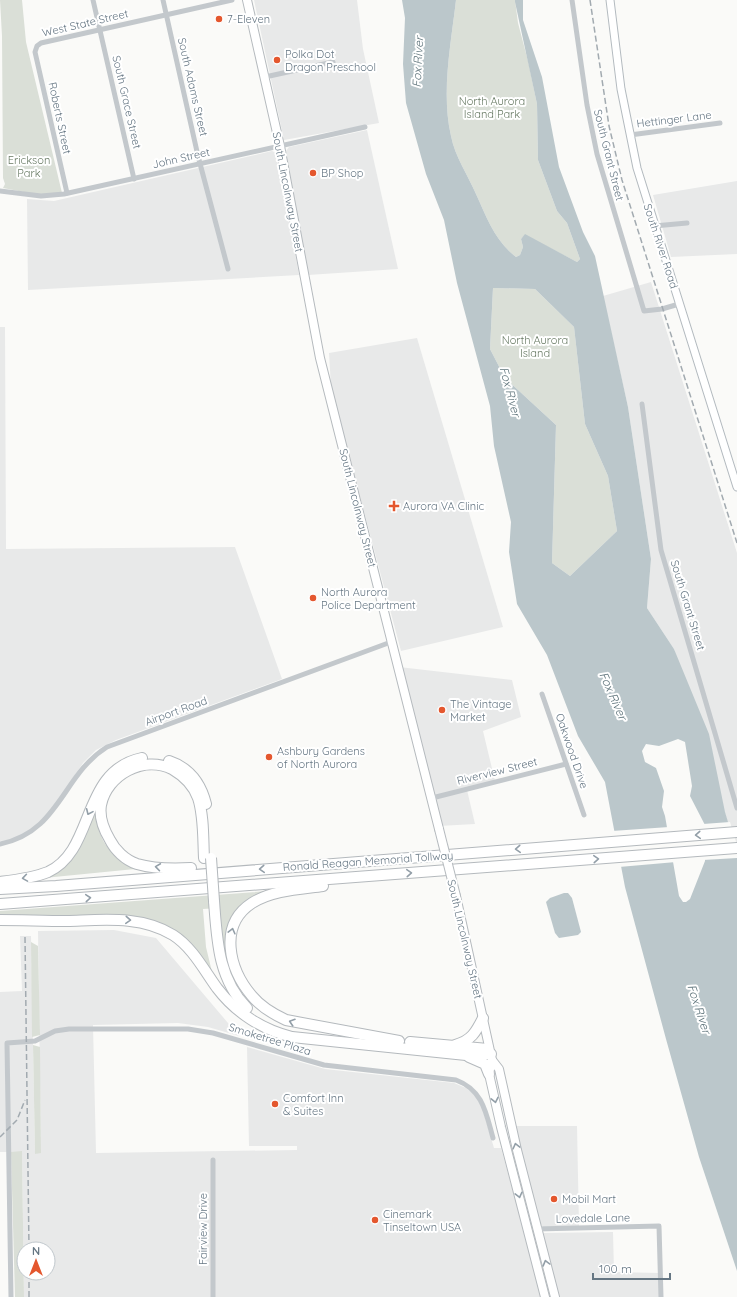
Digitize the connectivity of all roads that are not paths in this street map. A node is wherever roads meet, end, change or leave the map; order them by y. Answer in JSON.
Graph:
{"nodes":[{"id":1,"x":93,"y":0,"type":"edge"},
{"id":2,"x":163,"y":0,"type":"edge"},
{"id":3,"x":232,"y":0,"type":"edge"},
{"id":4,"x":247,"y":0,"type":"edge"},
{"id":5,"x":572,"y":0,"type":"edge"},
{"id":6,"x":610,"y":0,"type":"edge"},
{"id":7,"x":167,"y":15,"type":"junction"},
{"id":8,"x":100,"y":29,"type":"junction"},
{"id":9,"x":36,"y":46,"type":"joint"},
{"id":10,"x":333,"y":62,"type":"dead end"},
{"id":11,"x":265,"y":77,"type":"junction"},
{"id":12,"x":720,"y":123,"type":"dead end"},
{"id":13,"x":365,"y":127,"type":"dead end"},
{"id":14,"x":630,"y":135,"type":"junction"},
{"id":15,"x":280,"y":146,"type":"junction"},
{"id":16,"x":201,"y":164,"type":"junction"},
{"id":17,"x":134,"y":179,"type":"junction"},
{"id":18,"x":0,"y":192,"type":"edge"},
{"id":19,"x":67,"y":193,"type":"junction"},
{"id":20,"x":687,"y":223,"type":"dead end"},
{"id":21,"x":654,"y":226,"type":"junction"},
{"id":22,"x":228,"y":269,"type":"dead end"},
{"id":23,"x":679,"y":304,"type":"junction"},
{"id":24,"x":642,"y":404,"type":"dead end"},
{"id":25,"x":737,"y":487,"type":"edge"},
{"id":26,"x":392,"y":642,"type":"junction"},
{"id":27,"x":542,"y":694,"type":"dead end"},
{"id":28,"x":566,"y":764,"type":"junction"},
{"id":29,"x":432,"y":798,"type":"junction"},
{"id":30,"x":737,"y":808,"type":"edge"},
{"id":31,"x":584,"y":815,"type":"dead end"},
{"id":32,"x":737,"y":832,"type":"edge"},
{"id":33,"x":0,"y":844,"type":"edge"},
{"id":34,"x":737,"y":848,"type":"edge"},
{"id":35,"x":207,"y":858,"type":"junction"},
{"id":36,"x":225,"y":872,"type":"junction"},
{"id":37,"x":370,"y":876,"type":"junction"},
{"id":38,"x":0,"y":882,"type":"edge"},
{"id":39,"x":0,"y":889,"type":"edge"},
{"id":40,"x":211,"y":901,"type":"junction"},
{"id":41,"x":0,"y":904,"type":"edge"},
{"id":42,"x":0,"y":920,"type":"edge"},
{"id":43,"x":247,"y":1017,"type":"junction"},
{"id":44,"x":483,"y":1018,"type":"junction"},
{"id":45,"x":399,"y":1041,"type":"junction"},
{"id":46,"x":453,"y":1046,"type":"junction"},
{"id":47,"x":491,"y":1054,"type":"junction"},
{"id":48,"x":466,"y":1055,"type":"junction"},
{"id":49,"x":489,"y":1074,"type":"junction"},
{"id":50,"x":493,"y":1138,"type":"dead end"},
{"id":51,"x":213,"y":1160,"type":"dead end"},
{"id":52,"x":537,"y":1229,"type":"junction"},
{"id":53,"x":528,"y":1230,"type":"junction"},
{"id":54,"x":11,"y":1297,"type":"edge"},
{"id":55,"x":213,"y":1297,"type":"edge"},
{"id":56,"x":545,"y":1297,"type":"edge"},
{"id":57,"x":555,"y":1297,"type":"edge"},
{"id":58,"x":661,"y":1297,"type":"edge"}],
"edges":[{"from":1,"to":8,"type":"street","name":"South Grace Street"},
{"from":2,"to":7,"type":"street","name":"South Adams Street"},
{"from":3,"to":7,"type":"street","name":"West State Street"},
{"from":4,"to":11,"type":"main road","name":"South Lincolnway Street"},
{"from":5,"to":23,"type":"street","name":"South Grant Street"},
{"from":6,"to":14,"type":"main road","name":"South River Road"},
{"from":7,"to":8,"type":"street","name":"West State Street"},
{"from":7,"to":16,"type":"street","name":"South Adams Street"},
{"from":8,"to":9,"type":"street","name":"West State Street"},
{"from":8,"to":17,"type":"street","name":"South Grace Street"},
{"from":9,"to":19,"type":"street","name":"Roberts Street"},
{"from":10,"to":11,"type":"street"},
{"from":11,"to":15,"type":"main road","name":"South Lincolnway Street"},
{"from":12,"to":14,"type":"street","name":"Hettinger Lane"},
{"from":13,"to":15,"type":"street","name":"John Street"},
{"from":14,"to":21,"type":"main road","name":"South River Road"},
{"from":15,"to":16,"type":"street","name":"John Street"},
{"from":15,"to":26,"type":"main road","name":"South Lincolnway Street"},
{"from":16,"to":17,"type":"street","name":"John Street"},
{"from":16,"to":22,"type":"street","name":"South Adams Street"},
{"from":17,"to":19,"type":"street","name":"John Street"},
{"from":18,"to":19,"type":"street","name":"John Street"},
{"from":20,"to":21,"type":"street"},
{"from":21,"to":23,"type":"main road","name":"South River Road"},
{"from":23,"to":25,"type":"main road","name":"South River Road"},
{"from":24,"to":30,"type":"street","name":"South Grant Street"},
{"from":26,"to":29,"type":"main road","name":"South Lincolnway Street"},
{"from":26,"to":33,"type":"street","name":"Airport Road"},
{"from":27,"to":28,"type":"street","name":"Oakwood Drive"},
{"from":28,"to":29,"type":"street","name":"Riverview Street"},
{"from":28,"to":31,"type":"street","name":"Oakwood Drive"},
{"from":29,"to":44,"type":"main road","name":"South Lincolnway Street","bridge":true},
{"from":32,"to":36,"type":"highway","name":"Ronald Reagan Memorial Tollway","one_way":true},
{"from":37,"to":34,"type":"highway","name":"Ronald Reagan Memorial Tollway","one_way":true},
{"from":36,"to":35,"type":"highway","one_way":true},
{"from":35,"to":38,"type":"highway","one_way":true},
{"from":35,"to":40,"type":"highway","bridge":true},
{"from":36,"to":39,"type":"highway","name":"Ronald Reagan Memorial Tollway"},
{"from":41,"to":37,"type":"highway","name":"Ronald Reagan Memorial Tollway","one_way":true},
{"from":45,"to":37,"type":"highway","one_way":true},
{"from":40,"to":43,"type":"highway"},
{"from":40,"to":45,"type":"highway"},
{"from":42,"to":43,"type":"highway","one_way":true},
{"from":43,"to":48,"type":"highway"},
{"from":44,"to":46,"type":"highway"},
{"from":44,"to":47,"type":"main road","name":"South Lincolnway Street"},
{"from":45,"to":46,"type":"highway"},
{"from":46,"to":47,"type":"highway"},
{"from":47,"to":48,"type":"highway"},
{"from":47,"to":49,"type":"main road","name":"South Lincolnway Street"},
{"from":52,"to":47,"type":"main road","name":"South Lincolnway Street","one_way":true},
{"from":48,"to":49,"type":"highway"},
{"from":49,"to":53,"type":"main road","name":"South Lincolnway Street","one_way":true},
{"from":50,"to":54,"type":"street","name":"Smoketree Plaza"},
{"from":51,"to":55,"type":"street","name":"Fairview Drive"},
{"from":52,"to":53,"type":"street","name":"Lovedale Lane"},
{"from":57,"to":52,"type":"main road","name":"South Lincolnway Street","one_way":true},
{"from":52,"to":58,"type":"street","name":"Lovedale Lane"},
{"from":53,"to":56,"type":"main road","name":"South Lincolnway Street"}]}
